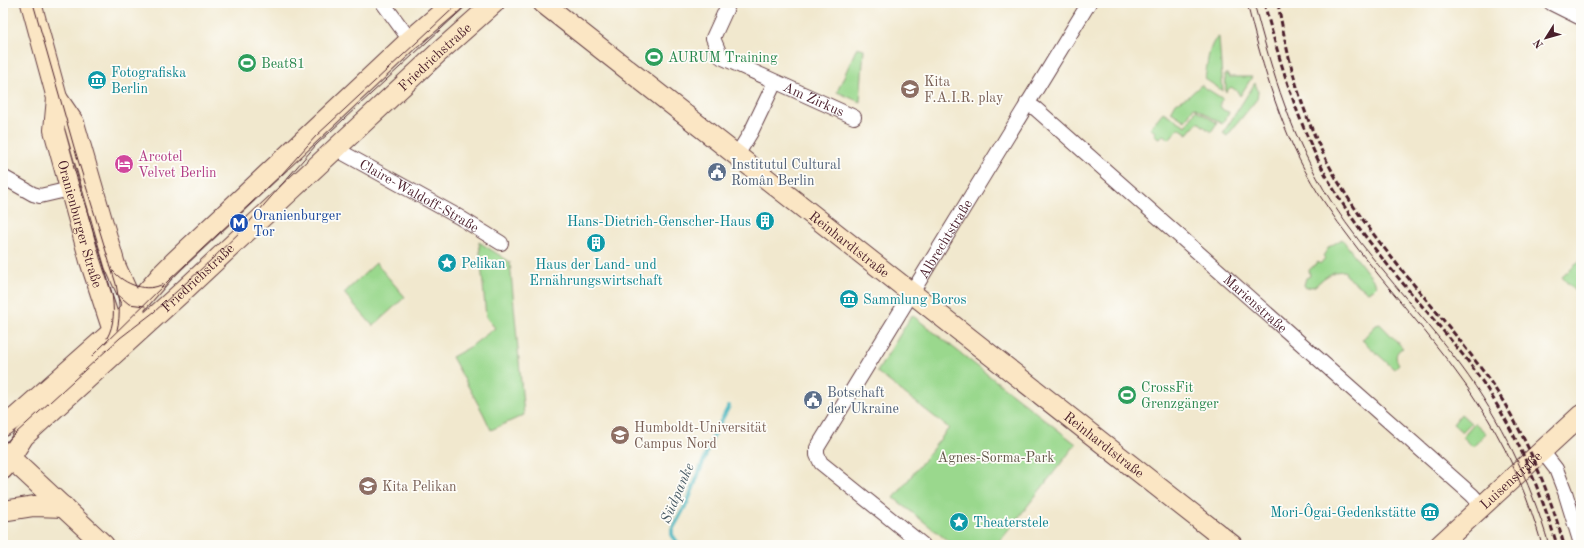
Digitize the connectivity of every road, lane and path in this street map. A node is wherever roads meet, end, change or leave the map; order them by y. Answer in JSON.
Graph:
{"nodes":[{"id":1,"x":31,"y":3,"type":"edge"},
{"id":2,"x":383,"y":3,"type":"edge"},
{"id":3,"x":453,"y":3,"type":"edge"},
{"id":4,"x":494,"y":3,"type":"edge"},
{"id":5,"x":543,"y":3,"type":"edge"},
{"id":6,"x":729,"y":3,"type":"edge"},
{"id":7,"x":1089,"y":3,"type":"edge"},
{"id":8,"x":1551,"y":3,"type":"edge"},
{"id":9,"x":1581,"y":18,"type":"edge"},
{"id":10,"x":410,"y":40,"type":"junction"},
{"id":11,"x":775,"y":82,"type":"junction"},
{"id":12,"x":57,"y":98,"type":"junction"},
{"id":13,"x":1027,"y":103,"type":"junction"},
{"id":14,"x":854,"y":118,"type":"dead end"},
{"id":15,"x":338,"y":146,"type":"junction"},
{"id":16,"x":737,"y":155,"type":"junction"},
{"id":17,"x":3,"y":177,"type":"edge"},
{"id":18,"x":70,"y":189,"type":"junction"},
{"id":19,"x":501,"y":243,"type":"dead end"},
{"id":20,"x":912,"y":293,"type":"junction"},
{"id":21,"x":133,"y":306,"type":"junction"},
{"id":22,"x":126,"y":335,"type":"junction"},
{"id":23,"x":1581,"y":415,"type":"edge"},
{"id":24,"x":3,"y":426,"type":"edge"},
{"id":25,"x":1542,"y":451,"type":"junction"},
{"id":26,"x":5,"y":459,"type":"edge"},
{"id":27,"x":1482,"y":506,"type":"junction"},
{"id":28,"x":64,"y":507,"type":"junction"},
{"id":29,"x":3,"y":511,"type":"edge"},
{"id":30,"x":1581,"y":544,"type":"edge"},
{"id":31,"x":104,"y":545,"type":"edge"},
{"id":32,"x":923,"y":545,"type":"edge"},
{"id":33,"x":1232,"y":545,"type":"edge"},
{"id":34,"x":1440,"y":545,"type":"edge"}],
"edges":[{"from":1,"to":12,"type":"street","name":"Oranienburger Straße"},
{"from":2,"to":10,"type":"street"},
{"from":3,"to":10,"type":"street","name":"Friedrichstraße"},
{"from":4,"to":15,"type":"street","name":"Friedrichstraße"},
{"from":5,"to":16,"type":"street","name":"Reinhardtstraße"},
{"from":6,"to":11,"type":"street","name":"Am Zirkus"},
{"from":7,"to":13,"type":"street","name":"Albrechtstraße"},
{"from":8,"to":9,"type":"street"},
{"from":10,"to":21,"type":"street","name":"Friedrichstraße"},
{"from":11,"to":14,"type":"street","name":"Am Zirkus"},
{"from":11,"to":16,"type":"street","name":"Am Zirkus"},
{"from":12,"to":18,"type":"street","name":"Oranienburger Straße"},
{"from":12,"to":21,"type":"street","name":"Oranienburger Straße"},
{"from":13,"to":20,"type":"street","name":"Albrechtstraße"},
{"from":13,"to":27,"type":"street","name":"Marienstraße"},
{"from":15,"to":19,"type":"street","name":"Claire-Waldoff-Straße"},
{"from":15,"to":22,"type":"street","name":"Friedrichstraße"},
{"from":16,"to":20,"type":"street","name":"Reinhardtstraße"},
{"from":17,"to":18,"type":"street"},
{"from":18,"to":22,"type":"street","name":"Oranienburger Straße"},
{"from":20,"to":32,"type":"street","name":"Albrechtstraße"},
{"from":20,"to":33,"type":"street","name":"Reinhardtstraße"},
{"from":21,"to":22,"type":"street","name":"Friedrichstraße"},
{"from":22,"to":24,"type":"street","name":"Friedrichstraße"},
{"from":22,"to":26,"type":"street","name":"Friedrichstraße"},
{"from":23,"to":25,"type":"street","name":"Luisenstraße"},
{"from":25,"to":27,"type":"street","name":"Luisenstraße"},
{"from":25,"to":30,"type":"street"},
{"from":26,"to":28,"type":"street"},
{"from":27,"to":34,"type":"street","name":"Luisenstraße"},
{"from":28,"to":29,"type":"street"},
{"from":28,"to":31,"type":"street"}]}
